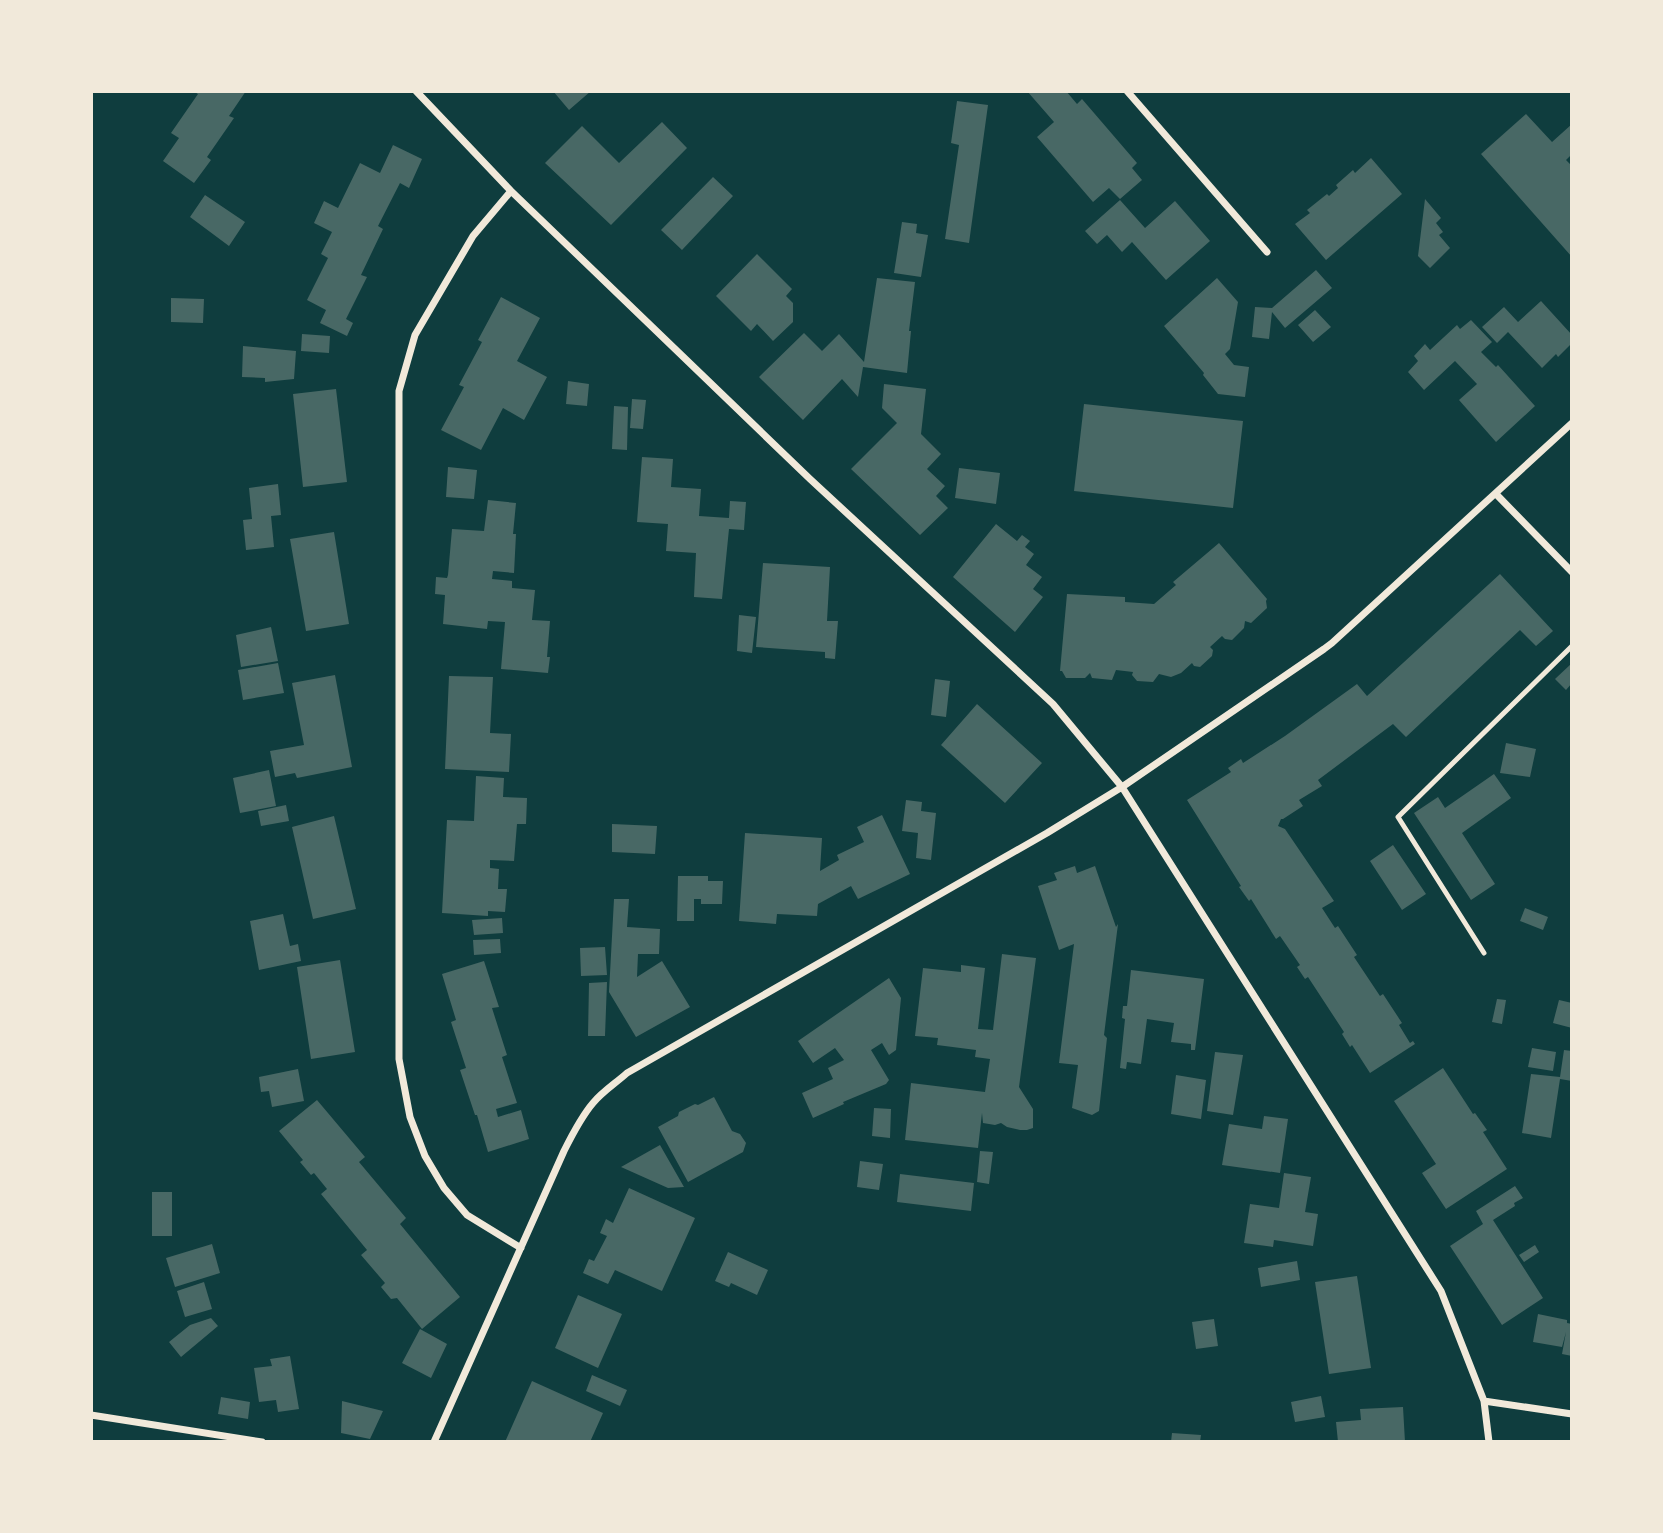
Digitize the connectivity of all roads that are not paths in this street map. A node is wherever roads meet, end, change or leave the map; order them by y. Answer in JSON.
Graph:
{"nodes":[{"id":1,"x":416,"y":91,"type":"edge"},
{"id":2,"x":1127,"y":91,"type":"edge"},
{"id":3,"x":511,"y":191,"type":"junction"},
{"id":4,"x":1267,"y":252,"type":"dead end"},
{"id":5,"x":1572,"y":423,"type":"edge"},
{"id":6,"x":1496,"y":494,"type":"junction"},
{"id":7,"x":1572,"y":572,"type":"edge"},
{"id":8,"x":1572,"y":646,"type":"edge"},
{"id":9,"x":1122,"y":787,"type":"junction"},
{"id":10,"x":1484,"y":953,"type":"dead end"},
{"id":11,"x":521,"y":1248,"type":"junction"},
{"id":12,"x":1484,"y":1401,"type":"junction"},
{"id":13,"x":1572,"y":1414,"type":"edge"},
{"id":14,"x":91,"y":1415,"type":"edge"},
{"id":15,"x":262,"y":1442,"type":"edge"},
{"id":16,"x":434,"y":1442,"type":"edge"},
{"id":17,"x":1489,"y":1442,"type":"edge"}],
"edges":[{"from":1,"to":3,"type":"street"},
{"from":2,"to":4,"type":"street"},
{"from":3,"to":9,"type":"street"},
{"from":3,"to":11,"type":"street"},
{"from":5,"to":6,"type":"street"},
{"from":6,"to":7,"type":"street"},
{"from":6,"to":9,"type":"street"},
{"from":8,"to":10,"type":"lane"},
{"from":9,"to":11,"type":"street"},
{"from":9,"to":12,"type":"street"},
{"from":11,"to":16,"type":"street"},
{"from":12,"to":13,"type":"street"},
{"from":12,"to":17,"type":"street"},
{"from":14,"to":15,"type":"street"}]}
